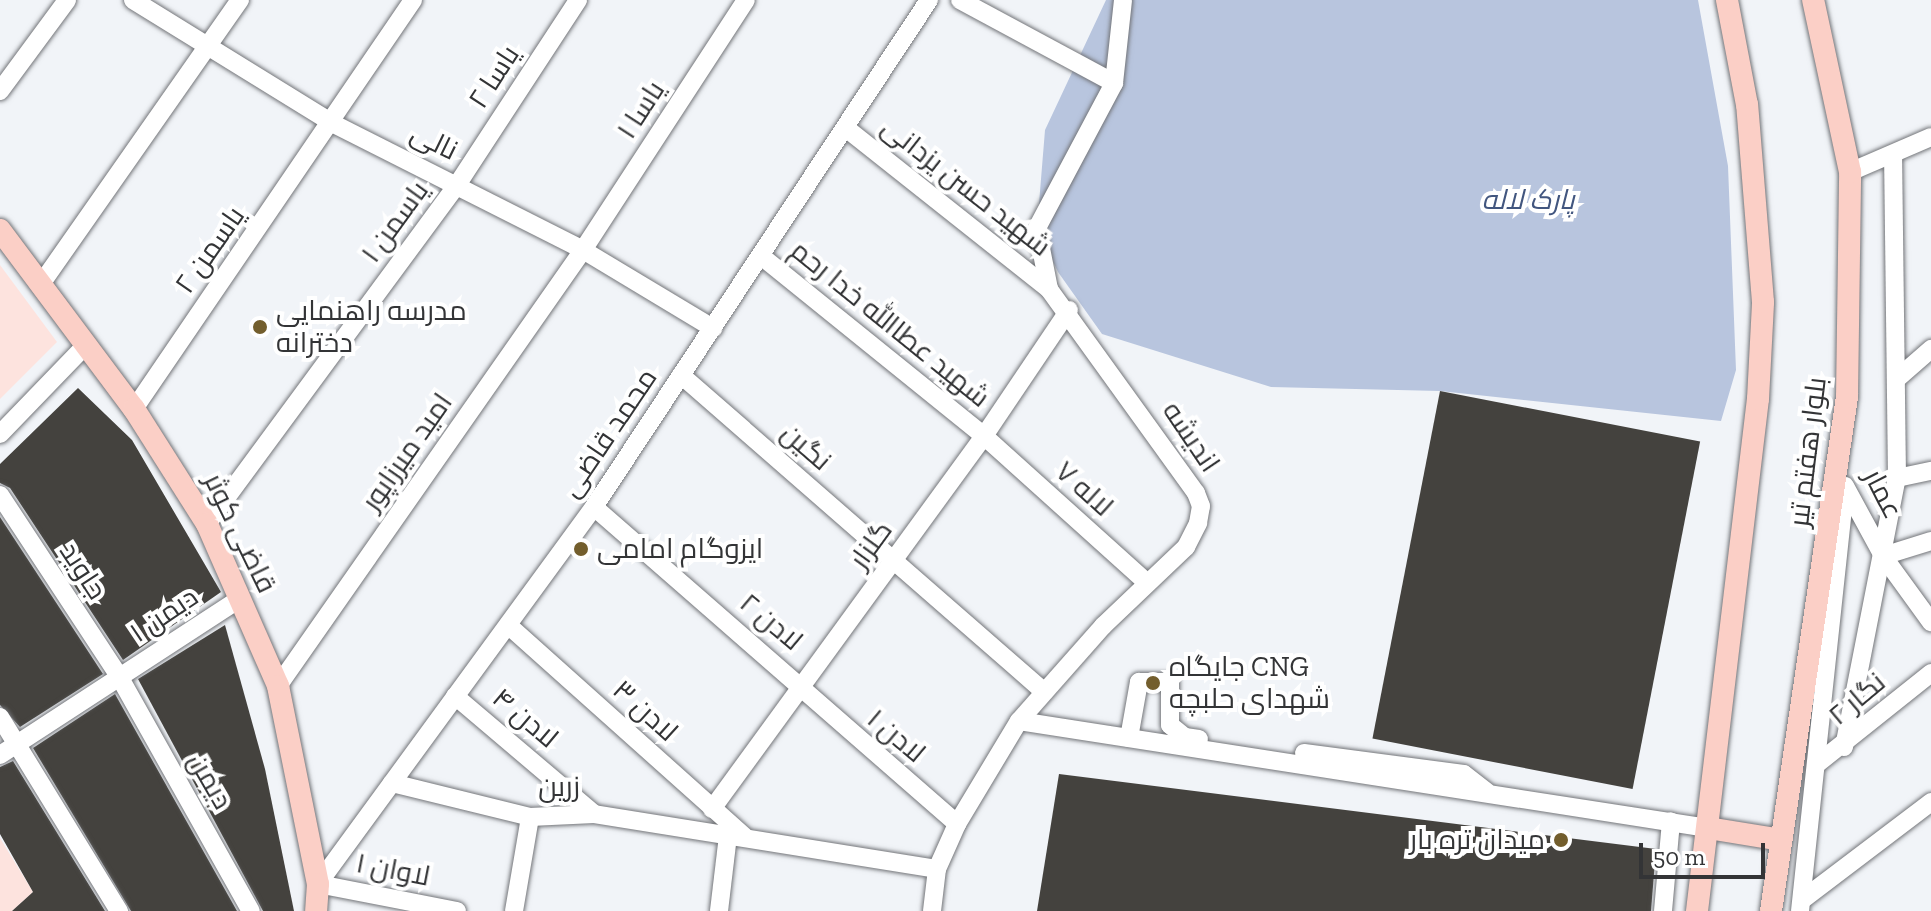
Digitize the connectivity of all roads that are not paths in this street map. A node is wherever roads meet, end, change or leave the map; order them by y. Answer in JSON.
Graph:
{"nodes":[{"id":1,"x":67,"y":0,"type":"edge"},
{"id":2,"x":133,"y":0,"type":"edge"},
{"id":3,"x":240,"y":0,"type":"edge"},
{"id":4,"x":413,"y":0,"type":"edge"},
{"id":5,"x":578,"y":0,"type":"edge"},
{"id":6,"x":746,"y":0,"type":"edge"},
{"id":7,"x":929,"y":0,"type":"edge"},
{"id":8,"x":1123,"y":0,"type":"edge"},
{"id":9,"x":1727,"y":0,"type":"edge"},
{"id":10,"x":1813,"y":0,"type":"edge"},
{"id":11,"x":970,"y":1,"type":"edge"},
{"id":12,"x":210,"y":48,"type":"junction"},
{"id":13,"x":1114,"y":83,"type":"junction"},
{"id":14,"x":0,"y":91,"type":"edge"},
{"id":15,"x":332,"y":123,"type":"junction"},
{"id":16,"x":847,"y":129,"type":"junction"},
{"id":17,"x":1931,"y":137,"type":"edge"},
{"id":18,"x":1893,"y":157,"type":"junction"},
{"id":19,"x":1850,"y":172,"type":"junction"},
{"id":20,"x":457,"y":185,"type":"junction"},
{"id":21,"x":0,"y":230,"type":"edge"},
{"id":22,"x":583,"y":250,"type":"junction"},
{"id":23,"x":761,"y":256,"type":"junction"},
{"id":24,"x":41,"y":284,"type":"junction"},
{"id":25,"x":1049,"y":289,"type":"junction"},
{"id":26,"x":1069,"y":310,"type":"junction"},
{"id":27,"x":713,"y":328,"type":"junction"},
{"id":28,"x":86,"y":345,"type":"junction"},
{"id":29,"x":1931,"y":349,"type":"edge"},
{"id":30,"x":681,"y":375,"type":"junction"},
{"id":31,"x":1899,"y":377,"type":"junction"},
{"id":32,"x":134,"y":409,"type":"junction"},
{"id":33,"x":0,"y":434,"type":"edge"},
{"id":34,"x":984,"y":436,"type":"junction"},
{"id":35,"x":1931,"y":471,"type":"edge"},
{"id":36,"x":1842,"y":478,"type":"junction"},
{"id":37,"x":1897,"y":478,"type":"junction"},
{"id":38,"x":0,"y":495,"type":"edge"},
{"id":39,"x":594,"y":507,"type":"junction"},
{"id":40,"x":207,"y":524,"type":"junction"},
{"id":41,"x":1931,"y":541,"type":"edge"},
{"id":42,"x":1883,"y":556,"type":"junction"},
{"id":43,"x":895,"y":560,"type":"junction"},
{"id":44,"x":1147,"y":583,"type":"junction"},
{"id":45,"x":239,"y":599,"type":"junction"},
{"id":46,"x":1930,"y":621,"type":"edge"},
{"id":47,"x":508,"y":625,"type":"junction"},
{"id":48,"x":1931,"y":673,"type":"edge"},
{"id":49,"x":120,"y":678,"type":"junction"},
{"id":50,"x":278,"y":686,"type":"junction"},
{"id":51,"x":803,"y":686,"type":"junction"},
{"id":52,"x":1044,"y":692,"type":"junction"},
{"id":53,"x":455,"y":696,"type":"junction"},
{"id":54,"x":0,"y":717,"type":"edge"},
{"id":55,"x":1019,"y":721,"type":"junction"},
{"id":56,"x":1129,"y":738,"type":"junction"},
{"id":57,"x":18,"y":743,"type":"junction"},
{"id":58,"x":1844,"y":747,"type":"junction"},
{"id":59,"x":0,"y":755,"type":"edge"},
{"id":60,"x":1817,"y":764,"type":"junction"},
{"id":61,"x":392,"y":783,"type":"junction"},
{"id":62,"x":1489,"y":794,"type":"junction"},
{"id":63,"x":1931,"y":802,"type":"edge"},
{"id":64,"x":712,"y":809,"type":"junction"},
{"id":65,"x":594,"y":814,"type":"junction"},
{"id":66,"x":530,"y":817,"type":"junction"},
{"id":67,"x":1671,"y":821,"type":"junction"},
{"id":68,"x":957,"y":824,"type":"junction"},
{"id":69,"x":1708,"y":828,"type":"junction"},
{"id":70,"x":737,"y":837,"type":"junction"},
{"id":71,"x":1781,"y":840,"type":"junction"},
{"id":72,"x":937,"y":869,"type":"junction"},
{"id":73,"x":318,"y":884,"type":"junction"},
{"id":74,"x":1801,"y":906,"type":"edge"},
{"id":75,"x":119,"y":911,"type":"edge"},
{"id":76,"x":251,"y":911,"type":"edge"},
{"id":77,"x":316,"y":911,"type":"edge"},
{"id":78,"x":457,"y":911,"type":"edge"},
{"id":79,"x":514,"y":911,"type":"edge"},
{"id":80,"x":719,"y":911,"type":"edge"},
{"id":81,"x":932,"y":911,"type":"edge"},
{"id":82,"x":1663,"y":911,"type":"edge"},
{"id":83,"x":1697,"y":911,"type":"edge"},
{"id":84,"x":1771,"y":911,"type":"edge"}],
"edges":[{"from":1,"to":14,"type":"street"},
{"from":2,"to":12,"type":"street","name":"نالی"},
{"from":3,"to":12,"type":"street"},
{"from":4,"to":15,"type":"street","name":"یاسمن ۲"},
{"from":5,"to":20,"type":"street","name":"یاسا ۲"},
{"from":6,"to":22,"type":"street","name":"یاسا ۱"},
{"from":7,"to":16,"type":"street","name":"محمد قاضی"},
{"from":8,"to":13,"type":"street"},
{"from":9,"to":69,"type":"main road","name":"بلوار هفتم تیر"},
{"from":10,"to":19,"type":"main road","name":"بلوار هفتم تیر"},
{"from":11,"to":13,"type":"street"},
{"from":12,"to":15,"type":"street","name":"نالی"},
{"from":12,"to":24,"type":"street"},
{"from":13,"to":25,"type":"street"},
{"from":15,"to":20,"type":"street","name":"نالی"},
{"from":15,"to":32,"type":"street","name":"یاسمن ۲"},
{"from":16,"to":23,"type":"street","name":"محمد قاضی"},
{"from":16,"to":25,"type":"street","name":"شهید حسن یزدانی"},
{"from":17,"to":18,"type":"street"},
{"from":18,"to":19,"type":"street"},
{"from":18,"to":31,"type":"street"},
{"from":19,"to":36,"type":"main road","name":"بلوار هفتم تیر"},
{"from":20,"to":22,"type":"street","name":"نالی"},
{"from":20,"to":40,"type":"street","name":"یاسمن ۱"},
{"from":21,"to":24,"type":"main road","name":"قاضی کوثر"},
{"from":22,"to":27,"type":"street","name":"نالی"},
{"from":22,"to":50,"type":"street","name":"امید میرزاپور"},
{"from":23,"to":27,"type":"street","name":"محمد قاضی"},
{"from":23,"to":34,"type":"street","name":"شهید عطاالله خدا رحم"},
{"from":24,"to":28,"type":"main road","name":"قاضی کوثر"},
{"from":25,"to":26,"type":"street","name":"اندیشه"},
{"from":26,"to":34,"type":"street","name":"گلزار"},
{"from":26,"to":44,"type":"street","name":"اندیشه"},
{"from":27,"to":30,"type":"street","name":"محمد قاضی"},
{"from":28,"to":32,"type":"main road","name":"قاضی کوثر"},
{"from":28,"to":33,"type":"street"},
{"from":29,"to":31,"type":"street"},
{"from":30,"to":39,"type":"street","name":"محمد قاضی"},
{"from":30,"to":43,"type":"street","name":"نگین"},
{"from":31,"to":37,"type":"street"},
{"from":32,"to":40,"type":"main road","name":"قاضی کوثر"},
{"from":34,"to":43,"type":"street","name":"گلزار"},
{"from":34,"to":44,"type":"street","name":"لاله ۷"},
{"from":35,"to":37,"type":"street"},
{"from":36,"to":42,"type":"street","name":"عمار"},
{"from":36,"to":60,"type":"street"},
{"from":36,"to":71,"type":"main road","name":"بلوار هفتم تیر"},
{"from":37,"to":42,"type":"street"},
{"from":38,"to":49,"type":"street","name":"جاوید"},
{"from":39,"to":47,"type":"street","name":"محمد قاضی"},
{"from":39,"to":51,"type":"street","name":"لادن ۲"},
{"from":40,"to":45,"type":"main road","name":"قاضی کوثر"},
{"from":41,"to":42,"type":"street"},
{"from":42,"to":46,"type":"street","name":"عمار"},
{"from":42,"to":58,"type":"street"},
{"from":43,"to":51,"type":"street","name":"گلزار"},
{"from":43,"to":52,"type":"street","name":"نگین"},
{"from":44,"to":52,"type":"street","name":"اندیشه"},
{"from":45,"to":49,"type":"street","name":"دیمن ۱"},
{"from":45,"to":50,"type":"main road","name":"قاضی کوثر"},
{"from":47,"to":53,"type":"street","name":"محمد قاضی"},
{"from":47,"to":64,"type":"street","name":"لادن ۳"},
{"from":48,"to":58,"type":"street","name":"نگار ۲"},
{"from":49,"to":57,"type":"street","name":"دیمن ۱"},
{"from":49,"to":76,"type":"street","name":"دیمن"},
{"from":50,"to":73,"type":"main road","name":"قاضی کوثر"},
{"from":51,"to":64,"type":"street","name":"گلزار"},
{"from":51,"to":68,"type":"street","name":"لادن ۱"},
{"from":52,"to":55,"type":"street","name":"اندیشه"},
{"from":53,"to":61,"type":"street","name":"محمد قاضی"},
{"from":53,"to":65,"type":"street","name":"لادن ۴"},
{"from":54,"to":57,"type":"street"},
{"from":55,"to":56,"type":"street"},
{"from":55,"to":68,"type":"street","name":"اندیشه"},
{"from":56,"to":62,"type":"street"},
{"from":56,"to":62,"type":"street"},
{"from":57,"to":59,"type":"street","name":"دیمن ۱"},
{"from":57,"to":75,"type":"street"},
{"from":58,"to":60,"type":"street","name":"نگار ۲"},
{"from":60,"to":74,"type":"street"},
{"from":61,"to":66,"type":"street","name":"زرین"},
{"from":61,"to":73,"type":"street","name":"محمد قاضی"},
{"from":62,"to":67,"type":"street"},
{"from":63,"to":74,"type":"street"},
{"from":64,"to":70,"type":"street","name":"لادن ۳"},
{"from":65,"to":66,"type":"street","name":"زرین"},
{"from":65,"to":70,"type":"street","name":"زرین"},
{"from":66,"to":79,"type":"street"},
{"from":67,"to":69,"type":"street"},
{"from":67,"to":82,"type":"street"},
{"from":68,"to":72,"type":"street","name":"اندیشه"},
{"from":69,"to":71,"type":"main road"},
{"from":69,"to":83,"type":"main road","name":"بلوار هفتم تیر"},
{"from":70,"to":72,"type":"street","name":"زرین"},
{"from":70,"to":80,"type":"street"},
{"from":71,"to":84,"type":"main road","name":"بلوار هفتم تیر"},
{"from":72,"to":81,"type":"street","name":"اندیشه"},
{"from":73,"to":77,"type":"main road","name":"قاضی کوثر"},
{"from":73,"to":78,"type":"street","name":"لاوان ۱"}]}
